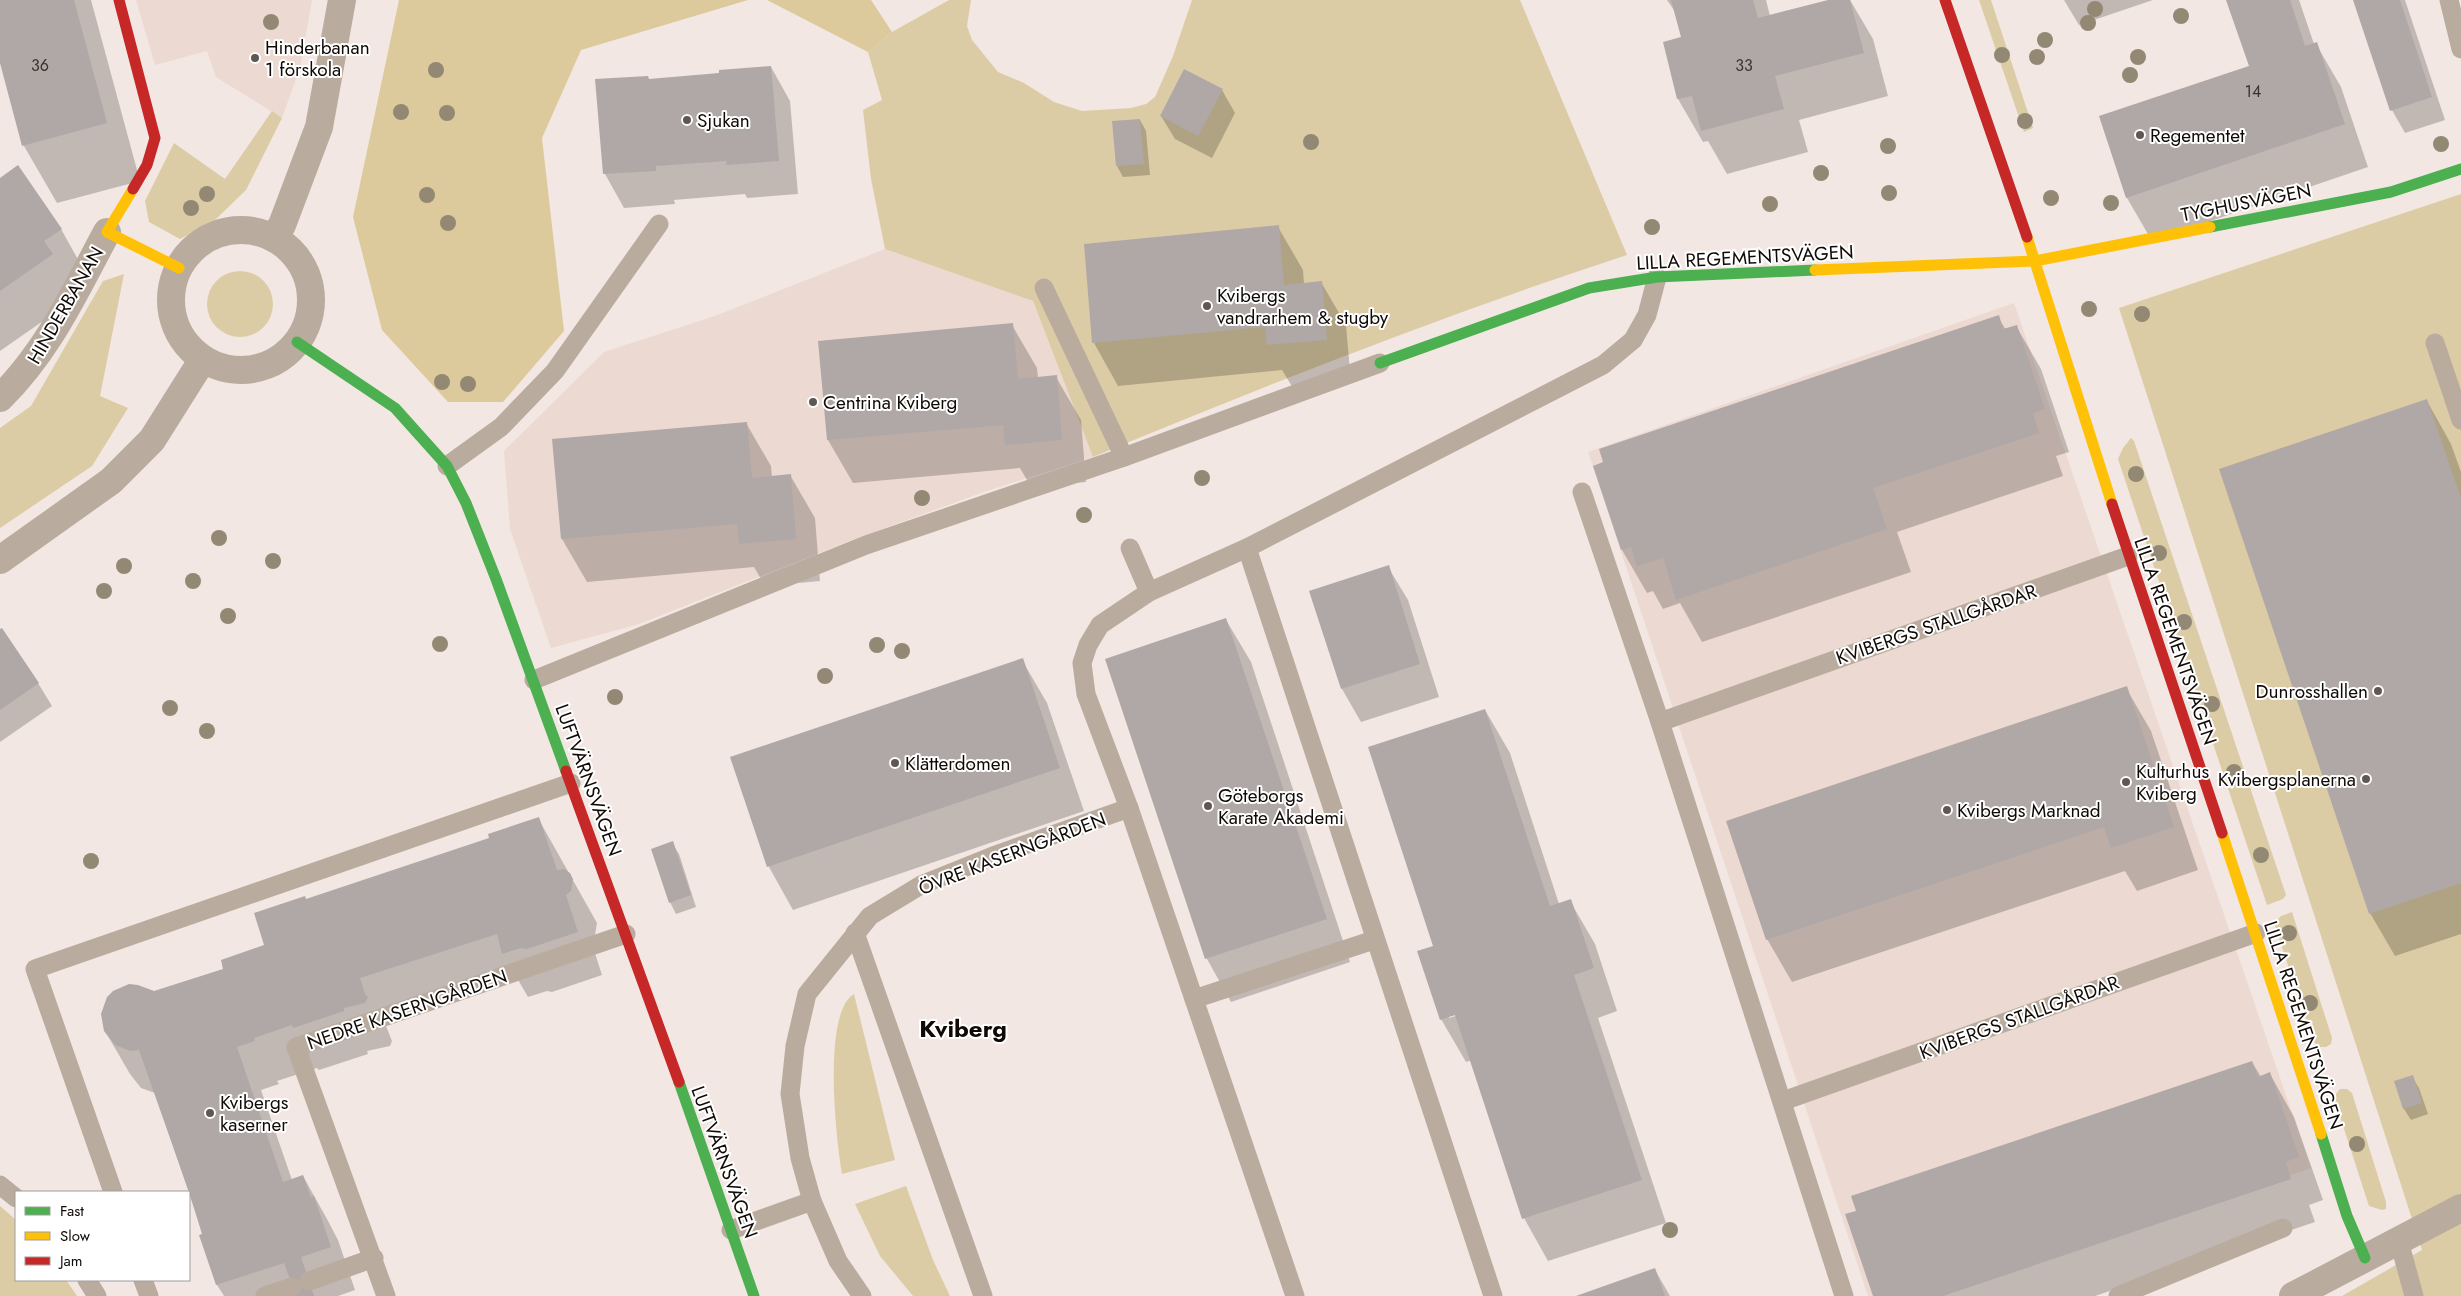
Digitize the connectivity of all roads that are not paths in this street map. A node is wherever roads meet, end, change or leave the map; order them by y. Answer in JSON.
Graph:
{"nodes":[{"id":1,"x":119,"y":0,"type":"edge"},
{"id":2,"x":342,"y":0,"type":"edge"},
{"id":3,"x":1945,"y":0,"type":"edge"},
{"id":4,"x":2450,"y":0,"type":"edge"},
{"id":5,"x":2461,"y":49,"type":"edge"},
{"id":6,"x":2461,"y":169,"type":"edge"},
{"id":7,"x":659,"y":224,"type":"dead end"},
{"id":8,"x":107,"y":232,"type":"junction"},
{"id":9,"x":273,"y":238,"type":"junction"},
{"id":10,"x":2035,"y":260,"type":"junction"},
{"id":11,"x":179,"y":268,"type":"junction"},
{"id":12,"x":1657,"y":277,"type":"junction"},
{"id":13,"x":1044,"y":288,"type":"dead end"},
{"id":14,"x":297,"y":342,"type":"junction"},
{"id":15,"x":2435,"y":343,"type":"dead end"},
{"id":16,"x":203,"y":359,"type":"junction"},
{"id":17,"x":1380,"y":363,"type":"joint"},
{"id":18,"x":0,"y":398,"type":"edge"},
{"id":19,"x":2461,"y":420,"type":"edge"},
{"id":20,"x":1124,"y":456,"type":"junction"},
{"id":21,"x":447,"y":466,"type":"junction"},
{"id":22,"x":1582,"y":492,"type":"dead end"},
{"id":23,"x":1130,"y":548,"type":"dead end"},
{"id":24,"x":1247,"y":548,"type":"junction"},
{"id":25,"x":2128,"y":556,"type":"junction"},
{"id":26,"x":0,"y":560,"type":"edge"},
{"id":27,"x":1149,"y":592,"type":"junction"},
{"id":28,"x":534,"y":680,"type":"junction"},
{"id":29,"x":1660,"y":722,"type":"junction"},
{"id":30,"x":571,"y":783,"type":"junction"},
{"id":31,"x":1129,"y":808,"type":"junction"},
{"id":32,"x":2256,"y":932,"type":"junction"},
{"id":33,"x":626,"y":934,"type":"junction"},
{"id":34,"x":855,"y":934,"type":"junction"},
{"id":35,"x":1374,"y":940,"type":"junction"},
{"id":36,"x":1194,"y":999,"type":"junction"},
{"id":37,"x":1782,"y":1101,"type":"junction"},
{"id":38,"x":0,"y":1185,"type":"edge"},
{"id":39,"x":113,"y":1191,"type":"edge"},
{"id":40,"x":15,"y":1197,"type":"edge"},
{"id":41,"x":812,"y":1201,"type":"junction"},
{"id":42,"x":2461,"y":1208,"type":"edge"},
{"id":43,"x":2283,"y":1228,"type":"dead end"},
{"id":44,"x":731,"y":1230,"type":"junction"},
{"id":45,"x":2399,"y":1241,"type":"junction"},
{"id":46,"x":374,"y":1258,"type":"junction"},
{"id":47,"x":2365,"y":1258,"type":"junction"},
{"id":48,"x":88,"y":1281,"type":"edge"},
{"id":49,"x":143,"y":1281,"type":"edge"},
{"id":50,"x":97,"y":1296,"type":"edge"},
{"id":51,"x":149,"y":1296,"type":"edge"},
{"id":52,"x":265,"y":1296,"type":"edge"},
{"id":53,"x":386,"y":1296,"type":"edge"},
{"id":54,"x":754,"y":1296,"type":"edge"},
{"id":55,"x":862,"y":1296,"type":"edge"},
{"id":56,"x":983,"y":1296,"type":"edge"},
{"id":57,"x":1295,"y":1296,"type":"edge"},
{"id":58,"x":1492,"y":1296,"type":"edge"},
{"id":59,"x":1844,"y":1296,"type":"edge"},
{"id":60,"x":2118,"y":1296,"type":"edge"},
{"id":61,"x":2293,"y":1296,"type":"edge"},
{"id":62,"x":2414,"y":1296,"type":"edge"}],
"edges":[{"from":1,"to":8,"type":"street","name":"HINDERBANAN"},
{"from":2,"to":9,"type":"street"},
{"from":3,"to":10,"type":"street","name":"LILLA REGEMENTSVÄGEN"},
{"from":4,"to":5,"type":"lane"},
{"from":6,"to":10,"type":"street","name":"TYGHUSVÄGEN"},
{"from":7,"to":21,"type":"lane"},
{"from":8,"to":11,"type":"street","name":"HINDERBANAN"},
{"from":8,"to":18,"type":"street","name":"HINDERBANAN"},
{"from":9,"to":11,"type":"street"},
{"from":9,"to":14,"type":"street"},
{"from":10,"to":12,"type":"street","name":"LILLA REGEMENTSVÄGEN"},
{"from":10,"to":25,"type":"street","name":"LILLA REGEMENTSVÄGEN"},
{"from":11,"to":16,"type":"street"},
{"from":12,"to":17,"type":"street","name":"LILLA REGEMENTSVÄGEN"},
{"from":12,"to":24,"type":"lane"},
{"from":13,"to":20,"type":"lane"},
{"from":14,"to":16,"type":"street"},
{"from":14,"to":21,"type":"street","name":"LUFTVÄRNSVÄGEN"},
{"from":15,"to":19,"type":"lane"},
{"from":16,"to":26,"type":"street"},
{"from":17,"to":20,"type":"lane"},
{"from":20,"to":28,"type":"lane"},
{"from":21,"to":28,"type":"street","name":"LUFTVÄRNSVÄGEN"},
{"from":22,"to":29,"type":"lane"},
{"from":23,"to":27,"type":"lane"},
{"from":24,"to":27,"type":"lane"},
{"from":24,"to":35,"type":"lane"},
{"from":25,"to":29,"type":"lane","name":"KVIBERGS STALLGÅRDAR"},
{"from":25,"to":32,"type":"street","name":"LILLA REGEMENTSVÄGEN"},
{"from":27,"to":31,"type":"lane"},
{"from":28,"to":30,"type":"street","name":"LUFTVÄRNSVÄGEN"},
{"from":29,"to":37,"type":"lane"},
{"from":30,"to":33,"type":"street","name":"LUFTVÄRNSVÄGEN"},
{"from":30,"to":39,"type":"lane"},
{"from":31,"to":34,"type":"lane","name":"ÖVRE KASERNGÅRDEN"},
{"from":31,"to":36,"type":"lane"},
{"from":32,"to":37,"type":"lane","name":"KVIBERGS STALLGÅRDAR"},
{"from":32,"to":47,"type":"street","name":"LILLA REGEMENTSVÄGEN"},
{"from":33,"to":44,"type":"street","name":"LUFTVÄRNSVÄGEN"},
{"from":33,"to":46,"type":"lane","name":"NEDRE KASERNGÅRDEN"},
{"from":34,"to":41,"type":"lane","name":"ÖVRE KASERNGÅRDEN"},
{"from":34,"to":56,"type":"lane"},
{"from":35,"to":36,"type":"lane"},
{"from":35,"to":58,"type":"lane"},
{"from":36,"to":57,"type":"lane"},
{"from":37,"to":59,"type":"lane"},
{"from":38,"to":40,"type":"lane"},
{"from":41,"to":44,"type":"lane"},
{"from":41,"to":55,"type":"lane","name":"ÖVRE KASERNGÅRDEN"},
{"from":42,"to":45,"type":"street"},
{"from":43,"to":60,"type":"lane"},
{"from":44,"to":54,"type":"street","name":"LUFTVÄRNSVÄGEN"},
{"from":45,"to":47,"type":"street"},
{"from":45,"to":62,"type":"lane"},
{"from":46,"to":52,"type":"lane"},
{"from":46,"to":53,"type":"lane","name":"NEDRE KASERNGÅRDEN"},
{"from":47,"to":61,"type":"street"},
{"from":48,"to":50,"type":"lane"},
{"from":49,"to":51,"type":"lane"}]}
